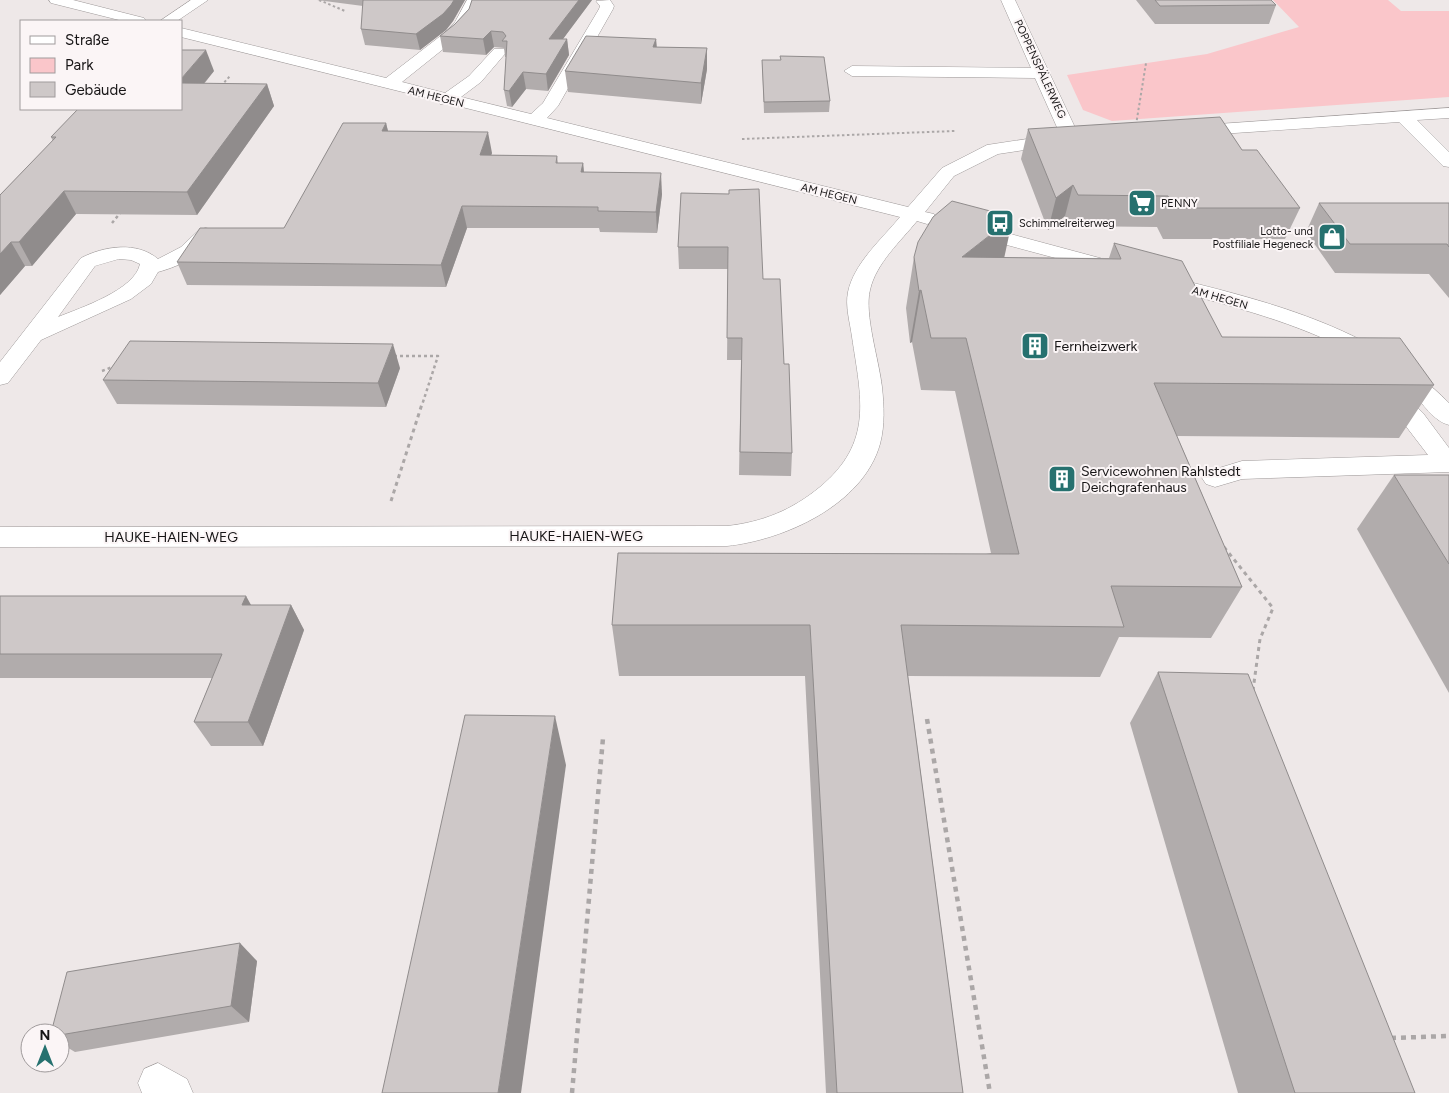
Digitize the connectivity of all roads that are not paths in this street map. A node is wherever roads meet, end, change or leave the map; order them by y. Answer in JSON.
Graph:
{"nodes":[{"id":1,"x":56,"y":0,"type":"edge"},
{"id":2,"x":201,"y":0,"type":"edge"},
{"id":3,"x":476,"y":0,"type":"edge"},
{"id":4,"x":1008,"y":0,"type":"edge"},
{"id":5,"x":603,"y":1,"type":"edge"},
{"id":6,"x":135,"y":20,"type":"edge"},
{"id":7,"x":169,"y":20,"type":"edge"},
{"id":8,"x":182,"y":32,"type":"edge"},
{"id":9,"x":500,"y":52,"type":"dead end"},
{"id":10,"x":852,"y":71,"type":"dead end"},
{"id":11,"x":1041,"y":73,"type":"junction"},
{"id":12,"x":387,"y":85,"type":"junction"},
{"id":13,"x":446,"y":100,"type":"junction"},
{"id":14,"x":1449,"y":112,"type":"edge"},
{"id":15,"x":1403,"y":116,"type":"junction"},
{"id":16,"x":534,"y":121,"type":"junction"},
{"id":17,"x":1135,"y":135,"type":"edge"},
{"id":18,"x":1090,"y":137,"type":"edge"},
{"id":19,"x":1071,"y":138,"type":"junction"},
{"id":20,"x":1449,"y":162,"type":"edge"},
{"id":21,"x":911,"y":214,"type":"junction"},
{"id":22,"x":206,"y":234,"type":"edge"},
{"id":23,"x":150,"y":268,"type":"junction"},
{"id":24,"x":1182,"y":287,"type":"junction"},
{"id":25,"x":36,"y":334,"type":"junction"},
{"id":26,"x":0,"y":378,"type":"edge"},
{"id":27,"x":1449,"y":417,"type":"edge"},
{"id":28,"x":1448,"y":463,"type":"edge"},
{"id":29,"x":1215,"y":478,"type":"dead end"},
{"id":30,"x":0,"y":537,"type":"edge"}],
"edges":[{"from":1,"to":6,"type":"street"},
{"from":2,"to":7,"type":"street"},
{"from":3,"to":12,"type":"street"},
{"from":4,"to":11,"type":"street","name":"POPPENSPÄLERWEG"},
{"from":5,"to":16,"type":"street"},
{"from":8,"to":12,"type":"street","name":"AM HEGEN"},
{"from":9,"to":13,"type":"street"},
{"from":10,"to":11,"type":"street"},
{"from":11,"to":19,"type":"street","name":"POPPENSPÄLERWEG"},
{"from":12,"to":13,"type":"street","name":"AM HEGEN"},
{"from":13,"to":16,"type":"street","name":"AM HEGEN"},
{"from":14,"to":15,"type":"street"},
{"from":15,"to":17,"type":"street"},
{"from":15,"to":20,"type":"street"},
{"from":16,"to":21,"type":"street","name":"AM HEGEN"},
{"from":18,"to":19,"type":"street"},
{"from":19,"to":21,"type":"street"},
{"from":21,"to":24,"type":"street","name":"AM HEGEN"},
{"from":21,"to":30,"type":"street","name":"HAUKE-HAIEN-WEG"},
{"from":22,"to":23,"type":"street"},
{"from":23,"to":25,"type":"street"},
{"from":23,"to":25,"type":"street"},
{"from":24,"to":27,"type":"street","name":"AM HEGEN"},
{"from":24,"to":28,"type":"street"},
{"from":25,"to":26,"type":"street"},
{"from":28,"to":29,"type":"street"}]}
